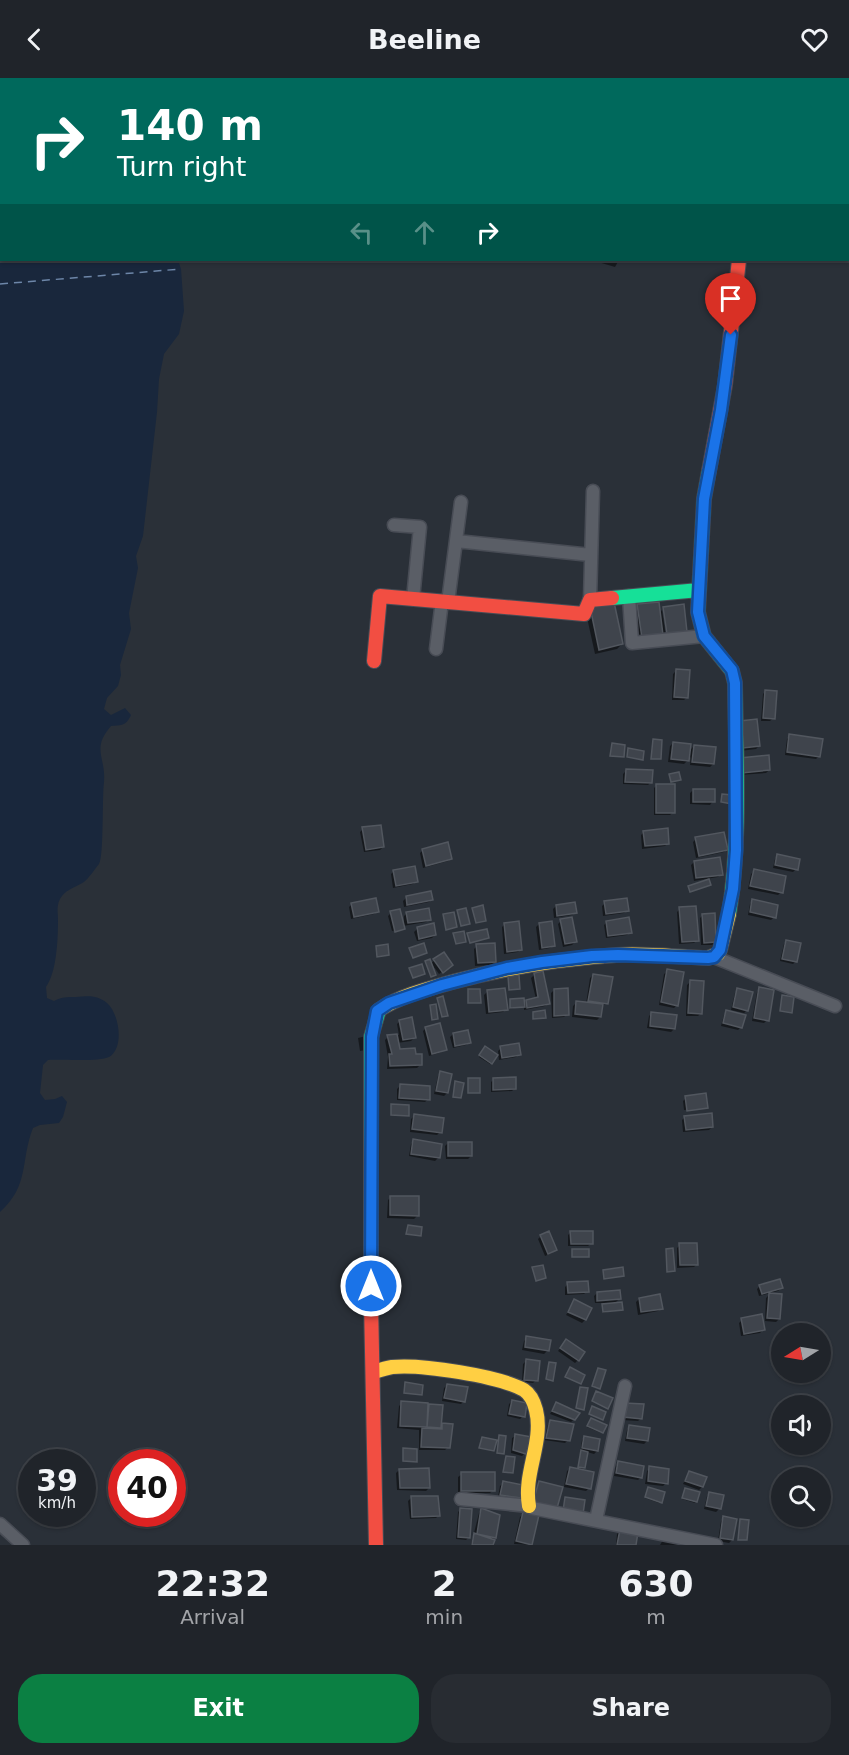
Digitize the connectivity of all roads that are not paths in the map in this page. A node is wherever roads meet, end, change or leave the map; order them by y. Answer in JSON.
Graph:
{"nodes":[{"id":1,"x":739,"y":261,"type":"edge"},
{"id":2,"x":593,"y":492,"type":"dead end"},
{"id":3,"x":461,"y":502,"type":"dead end"},
{"id":4,"x":394,"y":525,"type":"dead end"},
{"id":5,"x":456,"y":541,"type":"junction"},
{"id":6,"x":591,"y":555,"type":"junction"},
{"id":7,"x":699,"y":590,"type":"junction"},
{"id":8,"x":629,"y":596,"type":"junction"},
{"id":9,"x":413,"y":598,"type":"junction"},
{"id":10,"x":590,"y":600,"type":"junction"},
{"id":11,"x":445,"y":602,"type":"junction"},
{"id":12,"x":704,"y":636,"type":"junction"},
{"id":13,"x":436,"y":649,"type":"dead end"},
{"id":14,"x":374,"y":661,"type":"dead end"},
{"id":15,"x":714,"y":957,"type":"junction"},
{"id":16,"x":836,"y":1006,"type":"dead end"},
{"id":17,"x":374,"y":1372,"type":"junction"},
{"id":18,"x":625,"y":1386,"type":"dead end"},
{"id":19,"x":461,"y":1499,"type":"dead end"},
{"id":20,"x":528,"y":1506,"type":"junction"},
{"id":21,"x":596,"y":1520,"type":"junction"},
{"id":22,"x":0,"y":1524,"type":"edge"},
{"id":23,"x":691,"y":1542,"type":"edge"},
{"id":24,"x":23,"y":1545,"type":"edge"},
{"id":25,"x":376,"y":1545,"type":"edge"},
{"id":26,"x":716,"y":1545,"type":"edge"}],
"edges":[{"from":1,"to":7,"type":"street"},
{"from":2,"to":6,"type":"street"},
{"from":3,"to":5,"type":"street"},
{"from":4,"to":9,"type":"street"},
{"from":5,"to":6,"type":"street"},
{"from":5,"to":11,"type":"street"},
{"from":6,"to":10,"type":"street"},
{"from":7,"to":8,"type":"street"},
{"from":7,"to":12,"type":"street"},
{"from":8,"to":10,"type":"street"},
{"from":8,"to":12,"type":"street"},
{"from":9,"to":11,"type":"street"},
{"from":9,"to":14,"type":"street"},
{"from":10,"to":11,"type":"street"},
{"from":11,"to":13,"type":"street"},
{"from":12,"to":15,"type":"street"},
{"from":15,"to":16,"type":"street"},
{"from":15,"to":17,"type":"street"},
{"from":17,"to":20,"type":"street"},
{"from":17,"to":25,"type":"street"},
{"from":18,"to":21,"type":"street"},
{"from":19,"to":20,"type":"street"},
{"from":20,"to":21,"type":"street"},
{"from":21,"to":23,"type":"street"},
{"from":22,"to":24,"type":"street"},
{"from":23,"to":26,"type":"street"}]}
